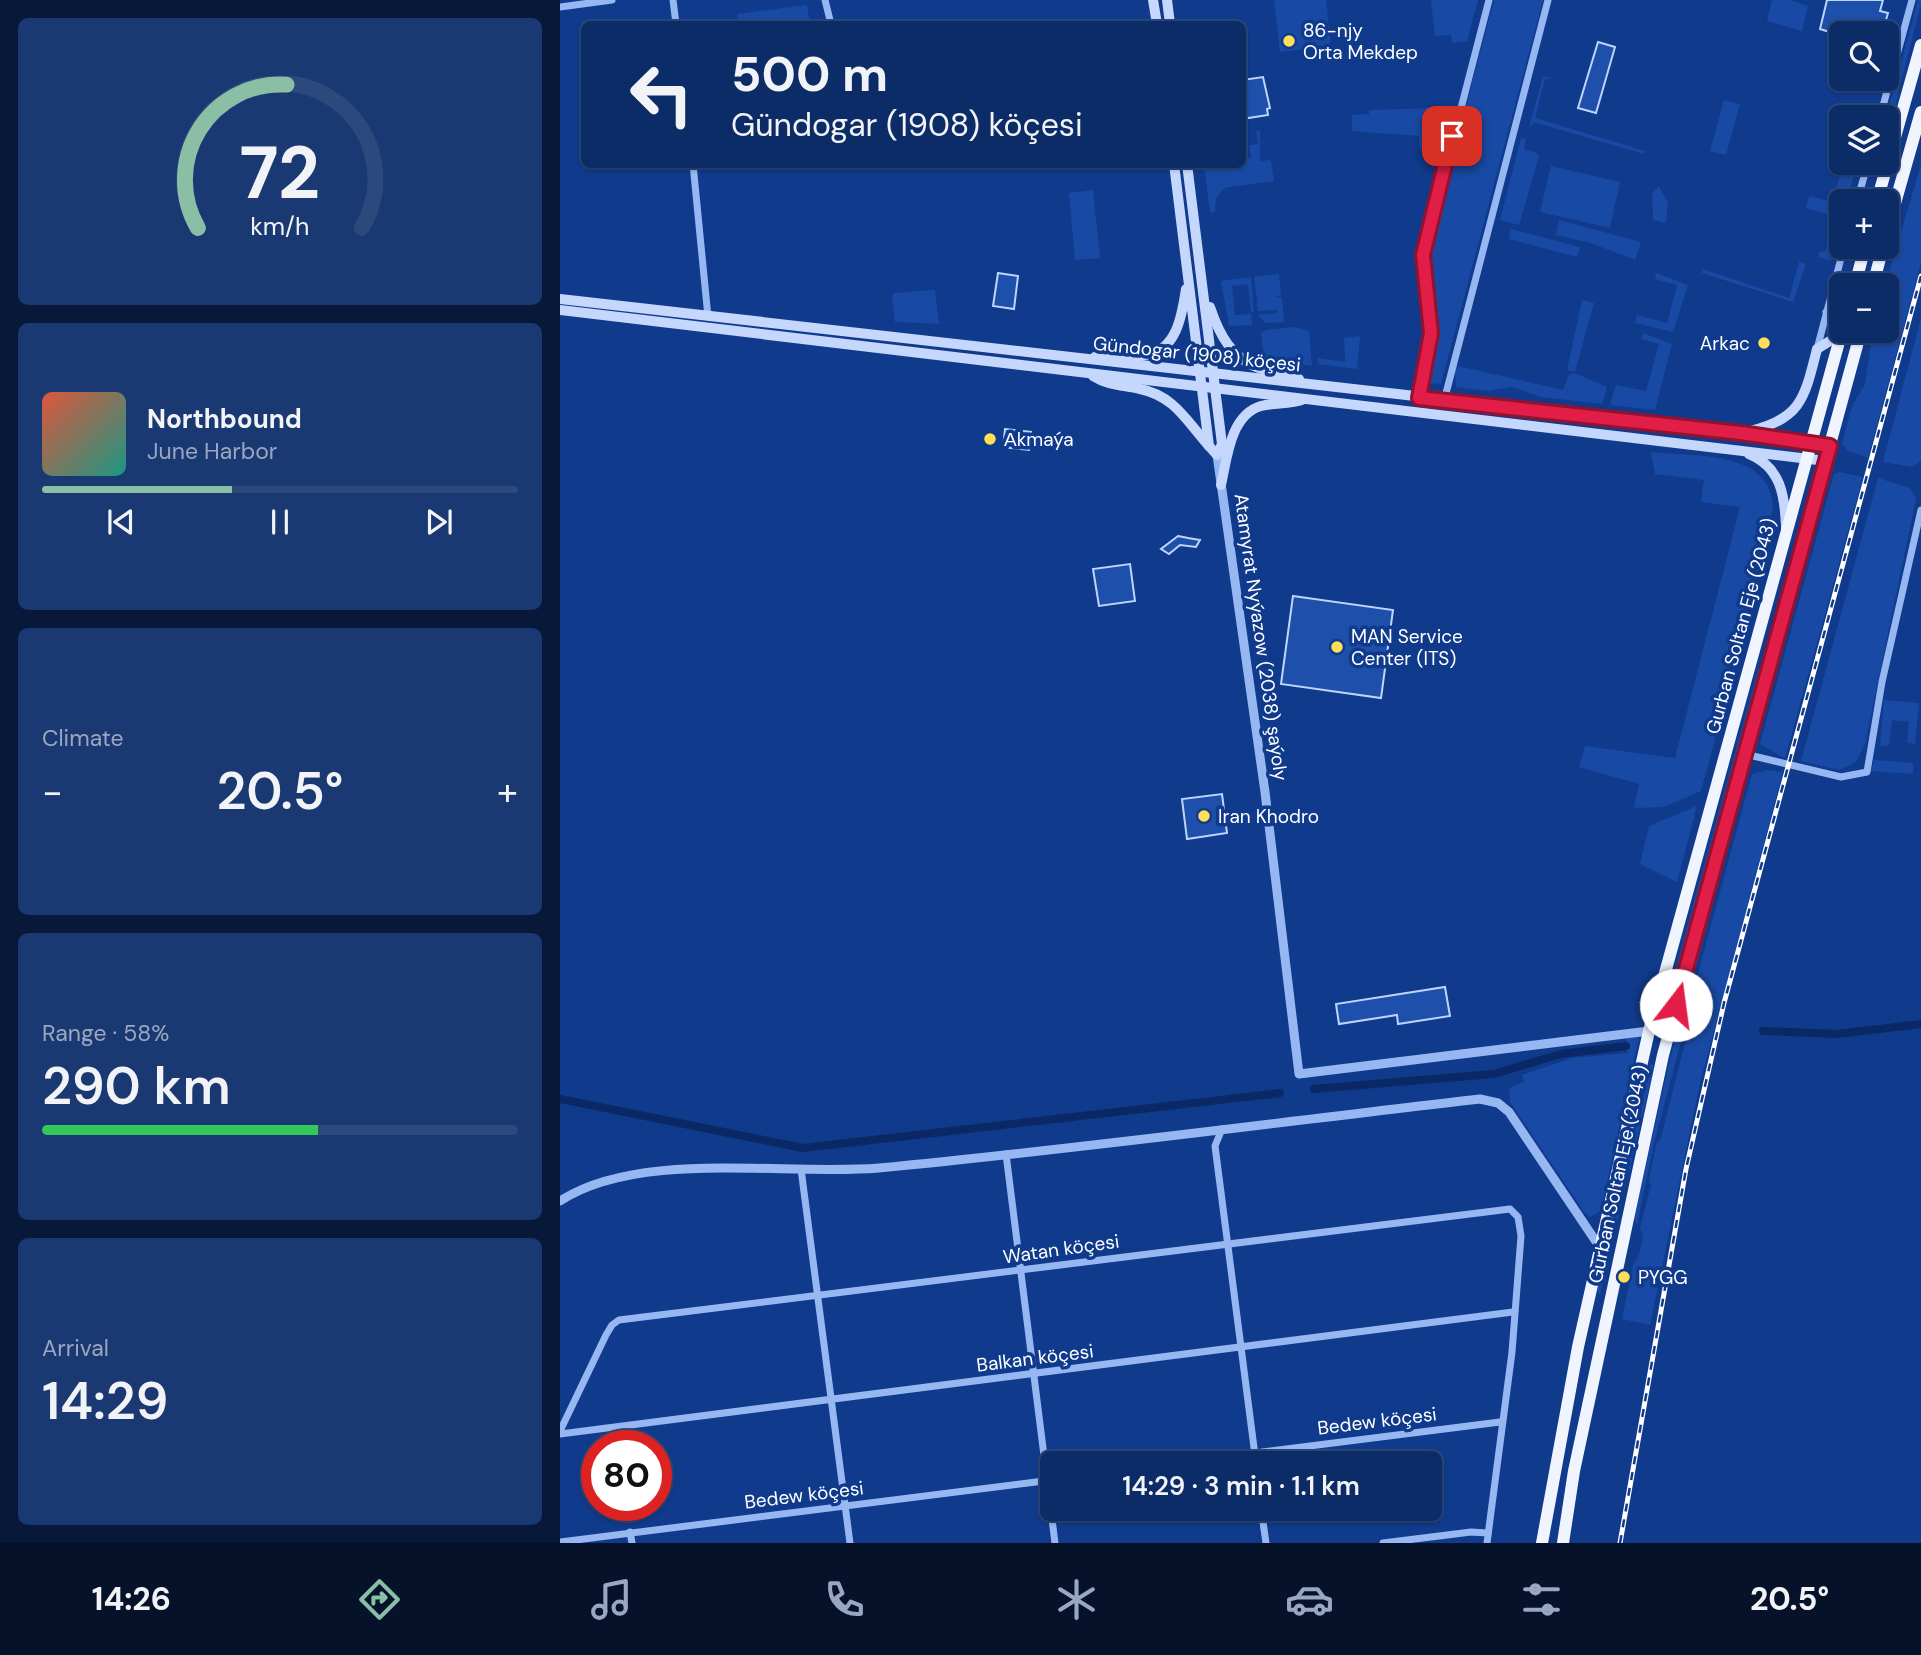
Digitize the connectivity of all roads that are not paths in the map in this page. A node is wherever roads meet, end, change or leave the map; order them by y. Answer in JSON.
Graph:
{"nodes":[{"id":1,"x":612,"y":0,"type":"edge"},
{"id":2,"x":673,"y":0,"type":"edge"},
{"id":3,"x":825,"y":0,"type":"edge"},
{"id":4,"x":1153,"y":0,"type":"edge"},
{"id":5,"x":1167,"y":0,"type":"edge"},
{"id":6,"x":1489,"y":0,"type":"edge"},
{"id":7,"x":1548,"y":0,"type":"edge"},
{"id":8,"x":1912,"y":0,"type":"edge"},
{"id":9,"x":560,"y":7,"type":"edge"},
{"id":10,"x":676,"y":21,"type":"edge"},
{"id":11,"x":830,"y":21,"type":"edge"},
{"id":12,"x":1156,"y":21,"type":"edge"},
{"id":13,"x":1170,"y":21,"type":"edge"},
{"id":14,"x":1921,"y":45,"type":"edge"},
{"id":15,"x":1883,"y":105,"type":"edge"},
{"id":16,"x":1921,"y":112,"type":"edge"},
{"id":17,"x":1918,"y":126,"type":"edge"},
{"id":18,"x":693,"y":168,"type":"edge"},
{"id":19,"x":1174,"y":168,"type":"edge"},
{"id":20,"x":1188,"y":168,"type":"edge"},
{"id":21,"x":1880,"y":189,"type":"edge"},
{"id":22,"x":1899,"y":190,"type":"edge"},
{"id":23,"x":1841,"y":259,"type":"edge"},
{"id":24,"x":1202,"y":279,"type":"junction"},
{"id":25,"x":1188,"y":280,"type":"junction"},
{"id":26,"x":560,"y":299,"type":"edge"},
{"id":27,"x":560,"y":310,"type":"edge"},
{"id":28,"x":1826,"y":312,"type":"junction"},
{"id":29,"x":1829,"y":316,"type":"edge"},
{"id":30,"x":707,"y":322,"type":"junction"},
{"id":31,"x":1829,"y":341,"type":"edge"},
{"id":32,"x":1839,"y":343,"type":"edge"},
{"id":33,"x":1858,"y":343,"type":"edge"},
{"id":34,"x":1817,"y":349,"type":"junction"},
{"id":35,"x":1087,"y":359,"type":"junction"},
{"id":36,"x":1200,"y":372,"type":"junction"},
{"id":37,"x":1087,"y":373,"type":"junction"},
{"id":38,"x":1213,"y":373,"type":"junction"},
{"id":39,"x":1308,"y":384,"type":"junction"},
{"id":40,"x":1202,"y":386,"type":"junction"},
{"id":41,"x":1215,"y":388,"type":"junction"},
{"id":42,"x":1306,"y":398,"type":"junction"},
{"id":43,"x":1419,"y":398,"type":"junction"},
{"id":44,"x":1444,"y":401,"type":"junction"},
{"id":45,"x":1441,"y":415,"type":"junction"},
{"id":46,"x":1741,"y":433,"type":"junction"},
{"id":47,"x":1813,"y":443,"type":"junction"},
{"id":48,"x":1830,"y":446,"type":"junction"},
{"id":49,"x":1213,"y":450,"type":"junction"},
{"id":50,"x":1740,"y":450,"type":"junction"},
{"id":51,"x":1808,"y":458,"type":"junction"},
{"id":52,"x":1826,"y":461,"type":"junction"},
{"id":53,"x":1221,"y":485,"type":"junction"},
{"id":54,"x":1921,"y":510,"type":"edge"},
{"id":55,"x":1786,"y":539,"type":"junction"},
{"id":56,"x":1745,"y":754,"type":"junction"},
{"id":57,"x":1649,"y":1031,"type":"junction"},
{"id":58,"x":1222,"y":1129,"type":"junction"},
{"id":59,"x":1006,"y":1154,"type":"junction"},
{"id":60,"x":801,"y":1170,"type":"junction"},
{"id":61,"x":560,"y":1201,"type":"edge"},
{"id":62,"x":1226,"y":1242,"type":"junction"},
{"id":63,"x":1599,"y":1246,"type":"junction"},
{"id":64,"x":1021,"y":1270,"type":"junction"},
{"id":65,"x":1590,"y":1292,"type":"junction"},
{"id":66,"x":817,"y":1296,"type":"junction"},
{"id":67,"x":1611,"y":1297,"type":"junction"},
{"id":68,"x":1513,"y":1311,"type":"junction"},
{"id":69,"x":1577,"y":1347,"type":"junction"},
{"id":70,"x":1239,"y":1348,"type":"junction"},
{"id":71,"x":1599,"y":1350,"type":"junction"},
{"id":72,"x":1033,"y":1375,"type":"junction"},
{"id":73,"x":831,"y":1400,"type":"junction"},
{"id":74,"x":1500,"y":1422,"type":"junction"},
{"id":75,"x":560,"y":1433,"type":"edge"},
{"id":76,"x":1045,"y":1451,"type":"edge"},
{"id":77,"x":1254,"y":1451,"type":"edge"},
{"id":78,"x":1262,"y":1451,"type":"edge"},
{"id":79,"x":1040,"y":1481,"type":"edge"},
{"id":80,"x":844,"y":1505,"type":"junction"},
{"id":81,"x":1053,"y":1521,"type":"edge"},
{"id":82,"x":1263,"y":1521,"type":"edge"},
{"id":83,"x":631,"y":1532,"type":"junction"},
{"id":84,"x":1488,"y":1533,"type":"junction"},
{"id":85,"x":560,"y":1542,"type":"edge"},
{"id":86,"x":632,"y":1543,"type":"edge"},
{"id":87,"x":850,"y":1543,"type":"edge"},
{"id":88,"x":1055,"y":1543,"type":"edge"},
{"id":89,"x":1266,"y":1543,"type":"edge"},
{"id":90,"x":1384,"y":1543,"type":"edge"},
{"id":91,"x":1487,"y":1543,"type":"edge"},
{"id":92,"x":1542,"y":1543,"type":"edge"},
{"id":93,"x":1563,"y":1543,"type":"edge"}],
"edges":[{"from":1,"to":9,"type":"street"},
{"from":2,"to":10,"type":"street"},
{"from":3,"to":11,"type":"street"},
{"from":4,"to":12,"type":"main road"},
{"from":5,"to":13,"type":"main road"},
{"from":6,"to":43,"type":"street"},
{"from":7,"to":44,"type":"street"},
{"from":8,"to":15,"type":"street"},
{"from":14,"to":21,"type":"highway"},
{"from":16,"to":17,"type":"highway"},
{"from":17,"to":22,"type":"highway"},
{"from":18,"to":30,"type":"street"},
{"from":19,"to":25,"type":"main road","name":"Atamyrat Nyýazow (2038) şaýoly"},
{"from":20,"to":24,"type":"main road","name":"Atamyrat Nyýazow (2038) şaýoly"},
{"from":23,"to":28,"type":"street"},
{"from":24,"to":38,"type":"main road","name":"Atamyrat Nyýazow (2038) şaýoly"},
{"from":24,"to":39,"type":"main road"},
{"from":25,"to":35,"type":"main road"},
{"from":25,"to":36,"type":"main road","name":"Atamyrat Nyýazow (2038) şaýoly"},
{"from":26,"to":30,"type":"main road","name":"Gündogar (1908) köçesi"},
{"from":27,"to":30,"type":"main road","name":"Gündogar (1908) köçesi"},
{"from":28,"to":29,"type":"street"},
{"from":28,"to":34,"type":"street"},
{"from":30,"to":35,"type":"main road","name":"Gündogar (1908) köçesi"},
{"from":30,"to":37,"type":"main road","name":"Gündogar (1908) köçesi"},
{"from":31,"to":34,"type":"main road"},
{"from":32,"to":47,"type":"highway","name":"Gurban Soltan Eje (2043)"},
{"from":33,"to":48,"type":"highway","name":"Gurban Soltan Eje (2043)"},
{"from":34,"to":46,"type":"main road"},
{"from":35,"to":36,"type":"main road","name":"Gündogar (1908) köçesi"},
{"from":36,"to":38,"type":"main road","name":"Gündogar (1908) köçesi"},
{"from":36,"to":40,"type":"main road","name":"Atamyrat Nyýazow (2038) şaýoly"},
{"from":37,"to":40,"type":"main road","name":"Gündogar (1908) köçesi"},
{"from":37,"to":49,"type":"main road"},
{"from":38,"to":39,"type":"main road","name":"Gündogar (1908) köçesi"},
{"from":38,"to":41,"type":"main road","name":"Atamyrat Nyýazow (2038) şaýoly"},
{"from":39,"to":43,"type":"main road","name":"Gündogar (1908) köçesi"},
{"from":40,"to":41,"type":"main road","name":"Gündogar (1908) köçesi"},
{"from":40,"to":49,"type":"main road","name":"Atamyrat Nyýazow (2038) şaýoly"},
{"from":41,"to":42,"type":"main road","name":"Gündogar (1908) köçesi"},
{"from":41,"to":49,"type":"main road","name":"Atamyrat Nyýazow (2038) şaýoly"},
{"from":42,"to":45,"type":"main road","name":"Gündogar (1908) köçesi"},
{"from":42,"to":53,"type":"main road"},
{"from":43,"to":44,"type":"main road","name":"Gündogar (1908) köçesi"},
{"from":44,"to":45,"type":"main road"},
{"from":44,"to":46,"type":"main road","name":"Gündogar (1908) köçesi"},
{"from":45,"to":50,"type":"main road","name":"Gündogar (1908) köçesi"},
{"from":46,"to":47,"type":"main road","name":"Gündogar (1908) köçesi"},
{"from":47,"to":48,"type":"main road","name":"Gündogar (1908) köçesi"},
{"from":47,"to":51,"type":"highway","name":"Gurban Soltan Eje (2043)"},
{"from":48,"to":52,"type":"highway","name":"Gurban Soltan Eje (2043)"},
{"from":49,"to":53,"type":"street","name":"Atamyrat Nyýazow (2038) şaýoly"},
{"from":50,"to":51,"type":"main road","name":"Gündogar (1908) köçesi"},
{"from":50,"to":55,"type":"main road"},
{"from":51,"to":52,"type":"main road","name":"Gündogar (1908) köçesi"},
{"from":51,"to":55,"type":"highway","name":"Gurban Soltan Eje (2043)"},
{"from":52,"to":56,"type":"highway","name":"Gurban Soltan Eje (2043)"},
{"from":53,"to":57,"type":"street","name":"Atamyrat Nyýazow (2038) şaýoly"},
{"from":54,"to":56,"type":"street"},
{"from":55,"to":57,"type":"highway","name":"Gurban Soltan Eje (2043)"},
{"from":56,"to":67,"type":"highway","name":"Gurban Soltan Eje (2043)"},
{"from":57,"to":63,"type":"highway","name":"Gurban Soltan Eje (2043)"},
{"from":58,"to":59,"type":"street"},
{"from":58,"to":62,"type":"street"},
{"from":58,"to":63,"type":"street"},
{"from":59,"to":60,"type":"street"},
{"from":59,"to":64,"type":"street"},
{"from":60,"to":61,"type":"street"},
{"from":60,"to":66,"type":"street"},
{"from":62,"to":64,"type":"street","name":"Watan köçesi"},
{"from":62,"to":68,"type":"street","name":"Watan köçesi"},
{"from":62,"to":70,"type":"street"},
{"from":63,"to":65,"type":"highway","name":"Gurban Soltan Eje (2043)"},
{"from":64,"to":66,"type":"street","name":"Watan köçesi"},
{"from":64,"to":72,"type":"street"},
{"from":65,"to":67,"type":"highway"},
{"from":65,"to":69,"type":"highway","name":"Gurban Soltan Eje (2043)"},
{"from":66,"to":73,"type":"street"},
{"from":66,"to":75,"type":"street","name":"Watan köçesi"},
{"from":67,"to":71,"type":"highway","name":"Gurban Soltan Eje (2043)"},
{"from":68,"to":70,"type":"street","name":"Balkan köçesi"},
{"from":68,"to":74,"type":"street"},
{"from":69,"to":71,"type":"highway"},
{"from":69,"to":92,"type":"highway","name":"Gurban Soltan Eje (2043)"},
{"from":70,"to":72,"type":"street","name":"Balkan köçesi"},
{"from":70,"to":77,"type":"street"},
{"from":71,"to":93,"type":"highway","name":"Gurban Soltan Eje (2043)"},
{"from":72,"to":73,"type":"street","name":"Balkan köçesi"},
{"from":72,"to":76,"type":"street"},
{"from":73,"to":75,"type":"street","name":"Balkan köçesi"},
{"from":73,"to":80,"type":"street"},
{"from":74,"to":78,"type":"street","name":"Bedew köçesi"},
{"from":74,"to":84,"type":"street"},
{"from":79,"to":80,"type":"street","name":"Bedew köçesi"},
{"from":80,"to":83,"type":"street","name":"Bedew köçesi"},
{"from":80,"to":87,"type":"street"},
{"from":81,"to":88,"type":"street"},
{"from":82,"to":89,"type":"street"},
{"from":83,"to":85,"type":"street","name":"Bedew köçesi"},
{"from":83,"to":86,"type":"street"},
{"from":84,"to":90,"type":"street"},
{"from":84,"to":91,"type":"street"}]}
